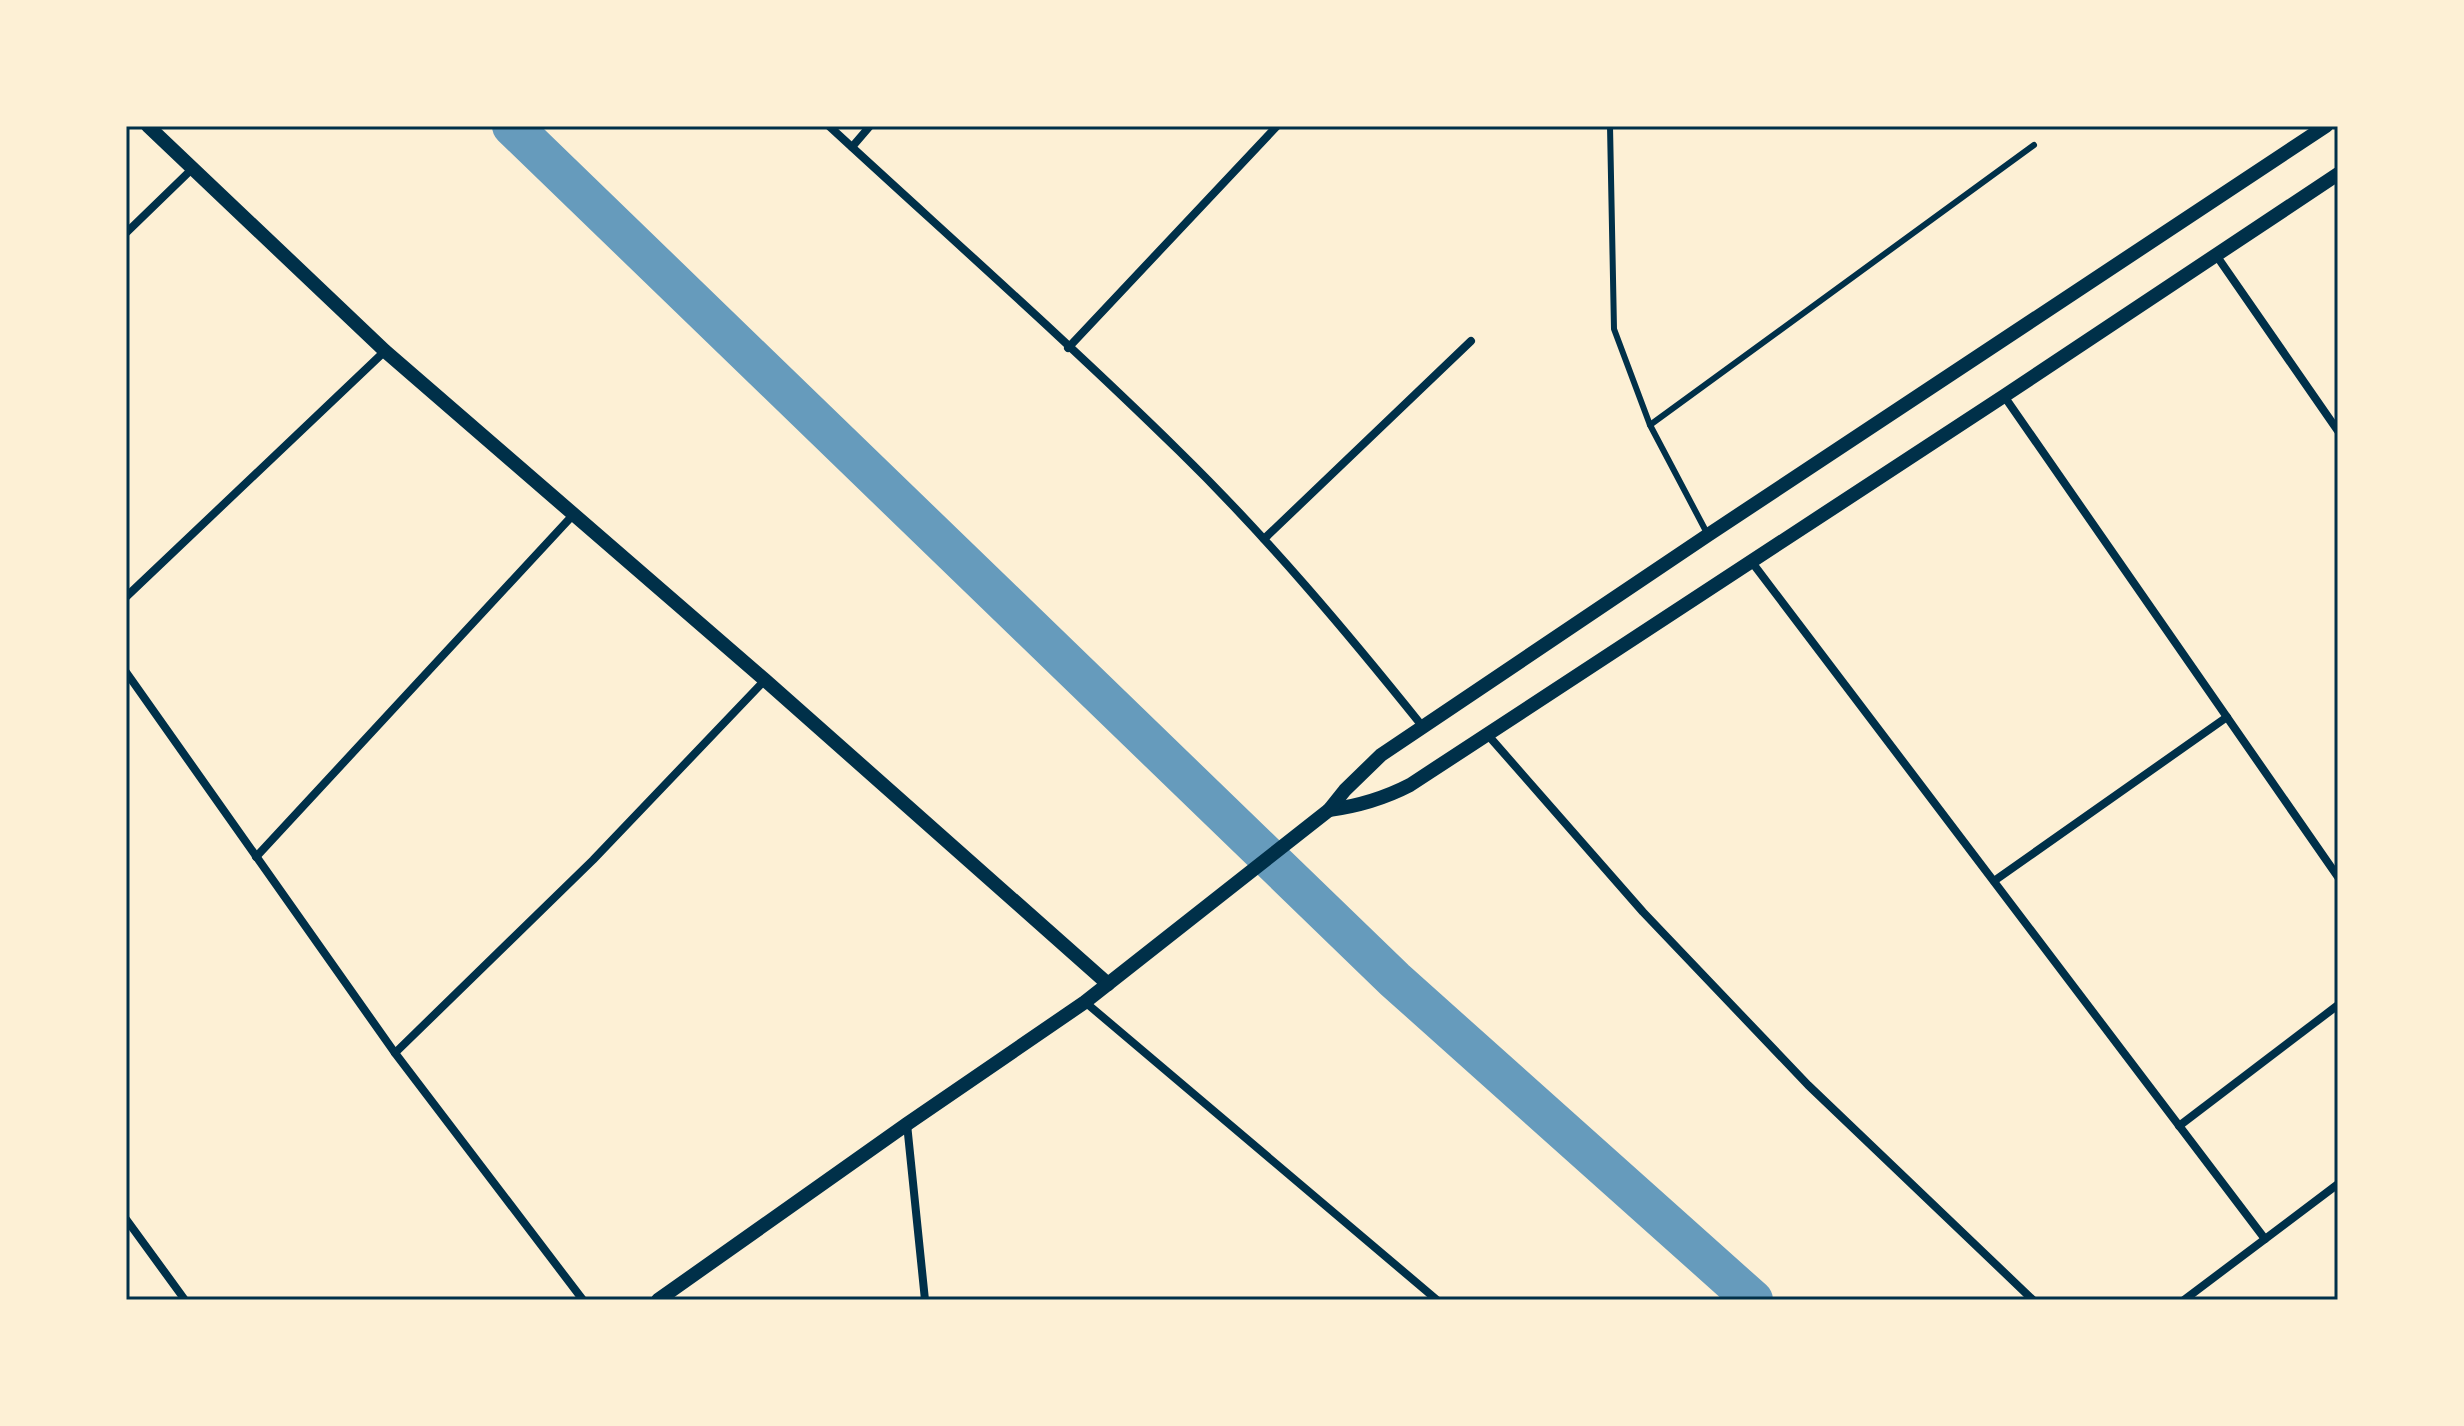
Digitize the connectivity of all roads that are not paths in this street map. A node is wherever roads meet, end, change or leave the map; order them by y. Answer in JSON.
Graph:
{"nodes":[{"id":1,"x":148,"y":126,"type":"edge"},
{"id":2,"x":829,"y":126,"type":"edge"},
{"id":3,"x":870,"y":126,"type":"edge"},
{"id":4,"x":1277,"y":126,"type":"edge"},
{"id":5,"x":1610,"y":126,"type":"edge"},
{"id":6,"x":2326,"y":126,"type":"edge"},
{"id":7,"x":2034,"y":145,"type":"dead end"},
{"id":8,"x":852,"y":147,"type":"junction"},
{"id":9,"x":193,"y":168,"type":"junction"},
{"id":10,"x":2338,"y":174,"type":"edge"},
{"id":11,"x":126,"y":233,"type":"edge"},
{"id":12,"x":2215,"y":254,"type":"junction"},
{"id":13,"x":1471,"y":341,"type":"dead end"},
{"id":14,"x":1068,"y":348,"type":"junction"},
{"id":15,"x":385,"y":351,"type":"junction"},
{"id":16,"x":2004,"y":396,"type":"junction"},
{"id":17,"x":1650,"y":425,"type":"junction"},
{"id":18,"x":2338,"y":431,"type":"edge"},
{"id":19,"x":573,"y":515,"type":"junction"},
{"id":20,"x":1708,"y":535,"type":"junction"},
{"id":21,"x":1264,"y":539,"type":"junction"},
{"id":22,"x":1751,"y":561,"type":"junction"},
{"id":23,"x":126,"y":597,"type":"edge"},
{"id":24,"x":126,"y":672,"type":"edge"},
{"id":25,"x":765,"y":680,"type":"junction"},
{"id":26,"x":2227,"y":717,"type":"junction"},
{"id":27,"x":1423,"y":727,"type":"junction"},
{"id":28,"x":1487,"y":733,"type":"junction"},
{"id":29,"x":1329,"y":810,"type":"junction"},
{"id":30,"x":256,"y":857,"type":"junction"},
{"id":31,"x":2338,"y":877,"type":"edge"},
{"id":32,"x":1994,"y":881,"type":"junction"},
{"id":33,"x":1108,"y":984,"type":"junction"},
{"id":34,"x":1085,"y":1002,"type":"junction"},
{"id":35,"x":2338,"y":1005,"type":"edge"},
{"id":36,"x":395,"y":1053,"type":"junction"},
{"id":37,"x":907,"y":1124,"type":"junction"},
{"id":38,"x":2179,"y":1126,"type":"junction"},
{"id":39,"x":2338,"y":1184,"type":"edge"},
{"id":40,"x":126,"y":1219,"type":"edge"},
{"id":41,"x":2265,"y":1239,"type":"junction"},
{"id":42,"x":185,"y":1300,"type":"edge"},
{"id":43,"x":583,"y":1300,"type":"edge"},
{"id":44,"x":658,"y":1300,"type":"edge"},
{"id":45,"x":925,"y":1300,"type":"edge"},
{"id":46,"x":1437,"y":1300,"type":"edge"},
{"id":47,"x":2033,"y":1300,"type":"edge"},
{"id":48,"x":2184,"y":1300,"type":"edge"}],
"edges":[{"from":1,"to":9,"type":"street"},
{"from":2,"to":8,"type":"street"},
{"from":3,"to":8,"type":"street"},
{"from":4,"to":14,"type":"street"},
{"from":5,"to":17,"type":"lane"},
{"from":6,"to":20,"type":"street"},
{"from":7,"to":17,"type":"lane"},
{"from":8,"to":14,"type":"street"},
{"from":9,"to":11,"type":"street"},
{"from":9,"to":15,"type":"street"},
{"from":10,"to":12,"type":"street"},
{"from":12,"to":16,"type":"street"},
{"from":12,"to":18,"type":"street"},
{"from":13,"to":21,"type":"street"},
{"from":14,"to":21,"type":"street"},
{"from":15,"to":19,"type":"street"},
{"from":15,"to":23,"type":"street"},
{"from":16,"to":22,"type":"street"},
{"from":16,"to":26,"type":"street"},
{"from":17,"to":20,"type":"lane"},
{"from":19,"to":25,"type":"street"},
{"from":19,"to":30,"type":"street"},
{"from":20,"to":27,"type":"street"},
{"from":21,"to":27,"type":"street"},
{"from":22,"to":28,"type":"street"},
{"from":22,"to":32,"type":"street"},
{"from":24,"to":30,"type":"street"},
{"from":25,"to":33,"type":"street"},
{"from":25,"to":36,"type":"street"},
{"from":26,"to":31,"type":"street"},
{"from":26,"to":32,"type":"street"},
{"from":27,"to":29,"type":"street"},
{"from":28,"to":29,"type":"street"},
{"from":28,"to":47,"type":"street"},
{"from":29,"to":33,"type":"street"},
{"from":30,"to":36,"type":"street"},
{"from":32,"to":38,"type":"street"},
{"from":33,"to":34,"type":"street"},
{"from":34,"to":37,"type":"street"},
{"from":34,"to":46,"type":"street"},
{"from":35,"to":38,"type":"street"},
{"from":36,"to":43,"type":"street"},
{"from":37,"to":44,"type":"street"},
{"from":37,"to":45,"type":"street"},
{"from":38,"to":41,"type":"street"},
{"from":39,"to":41,"type":"street"},
{"from":40,"to":42,"type":"street"},
{"from":41,"to":48,"type":"street"}]}
